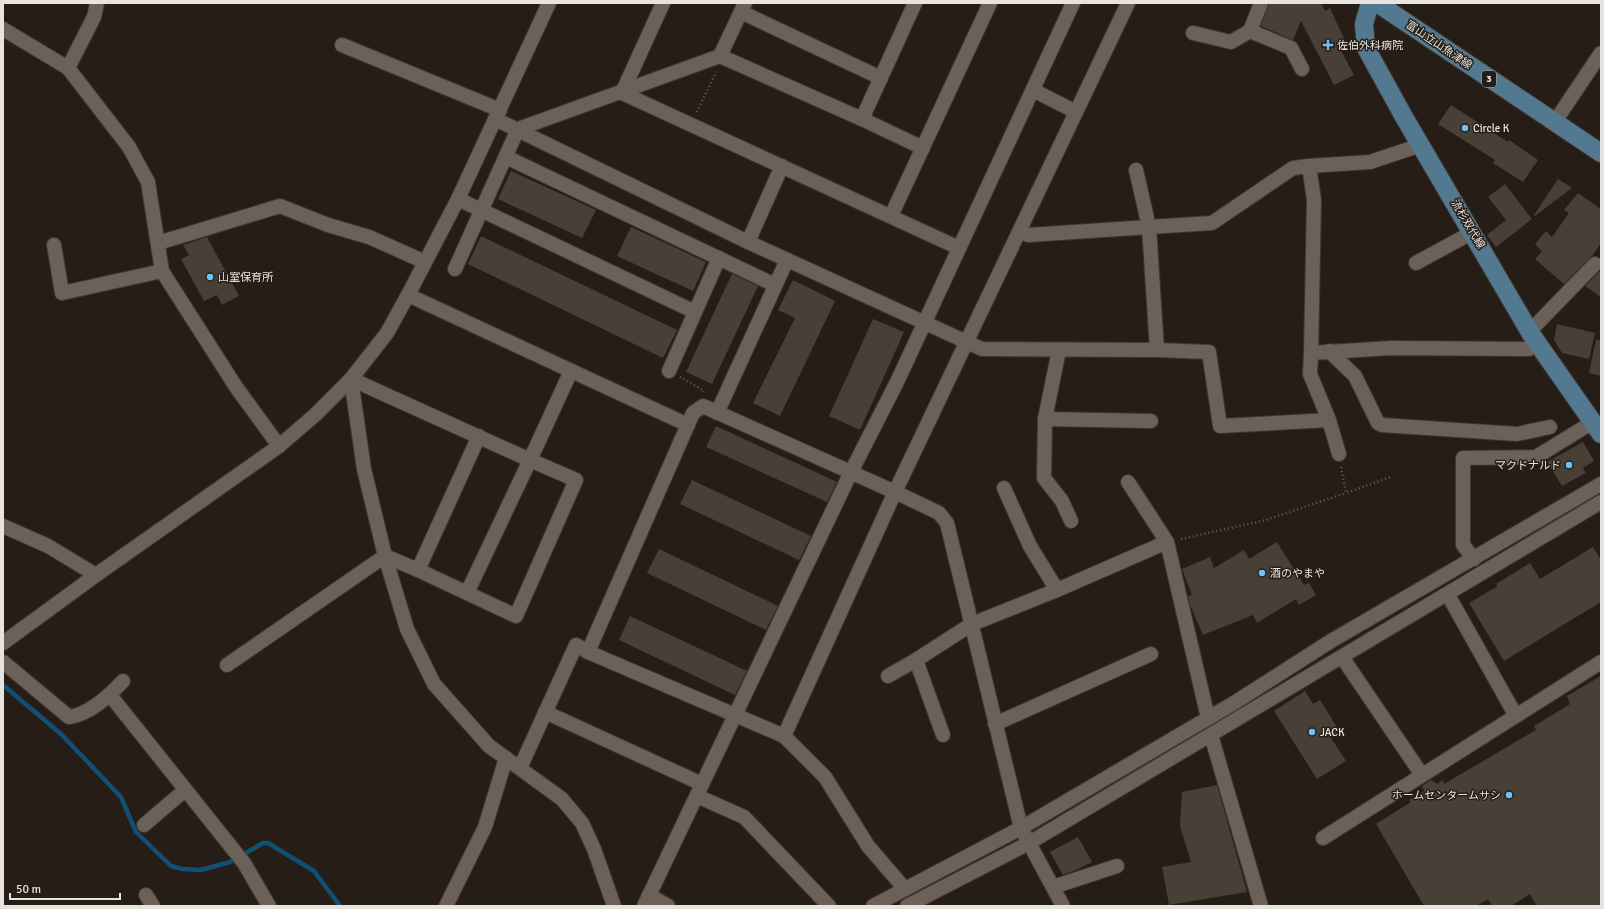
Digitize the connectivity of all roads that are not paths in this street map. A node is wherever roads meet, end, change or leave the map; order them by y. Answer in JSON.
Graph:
{"nodes":[{"id":1,"x":97,"y":3,"type":"edge"},
{"id":2,"x":549,"y":3,"type":"edge"},
{"id":3,"x":663,"y":3,"type":"edge"},
{"id":4,"x":990,"y":3,"type":"edge"},
{"id":5,"x":1073,"y":3,"type":"edge"},
{"id":6,"x":1128,"y":3,"type":"edge"},
{"id":7,"x":1261,"y":3,"type":"edge"},
{"id":8,"x":1370,"y":3,"type":"edge"},
{"id":9,"x":1377,"y":3,"type":"edge"},
{"id":10,"x":911,"y":4,"type":"edge"},
{"id":11,"x":743,"y":7,"type":"edge"},
{"id":12,"x":3,"y":29,"type":"edge"},
{"id":13,"x":1250,"y":31,"type":"junction"},
{"id":14,"x":1193,"y":33,"type":"dead end"},
{"id":15,"x":342,"y":45,"type":"dead end"},
{"id":16,"x":1601,"y":53,"type":"edge"},
{"id":17,"x":720,"y":56,"type":"junction"},
{"id":18,"x":68,"y":68,"type":"junction"},
{"id":19,"x":1302,"y":69,"type":"dead end"},
{"id":20,"x":881,"y":78,"type":"junction"},
{"id":21,"x":1032,"y":90,"type":"junction"},
{"id":22,"x":622,"y":93,"type":"junction"},
{"id":23,"x":1076,"y":112,"type":"junction"},
{"id":24,"x":497,"y":114,"type":"junction"},
{"id":25,"x":862,"y":118,"type":"junction"},
{"id":26,"x":1554,"y":123,"type":"junction"},
{"id":27,"x":518,"y":130,"type":"junction"},
{"id":28,"x":1421,"y":145,"type":"junction"},
{"id":29,"x":922,"y":148,"type":"junction"},
{"id":30,"x":1601,"y":153,"type":"edge"},
{"id":31,"x":506,"y":157,"type":"junction"},
{"id":32,"x":782,"y":166,"type":"junction"},
{"id":33,"x":1309,"y":166,"type":"junction"},
{"id":34,"x":1136,"y":170,"type":"dead end"},
{"id":35,"x":458,"y":199,"type":"junction"},
{"id":36,"x":483,"y":210,"type":"junction"},
{"id":37,"x":891,"y":216,"type":"junction"},
{"id":38,"x":1149,"y":227,"type":"junction"},
{"id":39,"x":1019,"y":232,"type":"junction"},
{"id":40,"x":1473,"y":232,"type":"junction"},
{"id":41,"x":748,"y":242,"type":"junction"},
{"id":42,"x":158,"y":243,"type":"junction"},
{"id":43,"x":54,"y":245,"type":"dead end"},
{"id":44,"x":959,"y":248,"type":"junction"},
{"id":45,"x":719,"y":258,"type":"junction"},
{"id":46,"x":787,"y":260,"type":"junction"},
{"id":47,"x":425,"y":262,"type":"junction"},
{"id":48,"x":1416,"y":263,"type":"dead end"},
{"id":49,"x":1595,"y":264,"type":"dead end"},
{"id":50,"x":455,"y":270,"type":"dead end"},
{"id":51,"x":162,"y":271,"type":"junction"},
{"id":52,"x":775,"y":285,"type":"junction"},
{"id":53,"x":408,"y":295,"type":"junction"},
{"id":54,"x":695,"y":312,"type":"junction"},
{"id":55,"x":924,"y":323,"type":"junction"},
{"id":56,"x":1534,"y":337,"type":"junction"},
{"id":57,"x":967,"y":343,"type":"junction"},
{"id":58,"x":1059,"y":350,"type":"junction"},
{"id":59,"x":1157,"y":350,"type":"junction"},
{"id":60,"x":1329,"y":352,"type":"junction"},
{"id":61,"x":1311,"y":353,"type":"junction"},
{"id":62,"x":571,"y":371,"type":"junction"},
{"id":63,"x":669,"y":371,"type":"road end"},
{"id":64,"x":351,"y":379,"type":"junction"},
{"id":65,"x":717,"y":413,"type":"junction"},
{"id":66,"x":1045,"y":419,"type":"junction"},
{"id":67,"x":1329,"y":420,"type":"junction"},
{"id":68,"x":1151,"y":421,"type":"dead end"},
{"id":69,"x":688,"y":425,"type":"junction"},
{"id":70,"x":1550,"y":427,"type":"dead end"},
{"id":71,"x":1597,"y":428,"type":"edge"},
{"id":72,"x":479,"y":436,"type":"junction"},
{"id":73,"x":279,"y":446,"type":"junction"},
{"id":74,"x":1339,"y":454,"type":"road end"},
{"id":75,"x":530,"y":460,"type":"junction"},
{"id":76,"x":851,"y":472,"type":"junction"},
{"id":77,"x":1128,"y":482,"type":"dead end"},
{"id":78,"x":1601,"y":484,"type":"edge"},
{"id":79,"x":1004,"y":488,"type":"dead end"},
{"id":80,"x":895,"y":492,"type":"junction"},
{"id":81,"x":1601,"y":502,"type":"edge"},
{"id":82,"x":1071,"y":522,"type":"dead end"},
{"id":83,"x":3,"y":526,"type":"edge"},
{"id":84,"x":1168,"y":542,"type":"junction"},
{"id":85,"x":385,"y":556,"type":"junction"},
{"id":86,"x":1474,"y":559,"type":"junction"},
{"id":87,"x":418,"y":570,"type":"junction"},
{"id":88,"x":96,"y":575,"type":"junction"},
{"id":89,"x":1057,"y":590,"type":"junction"},
{"id":90,"x":468,"y":594,"type":"junction"},
{"id":91,"x":1448,"y":595,"type":"junction"},
{"id":92,"x":972,"y":624,"type":"junction"},
{"id":93,"x":3,"y":643,"type":"edge"},
{"id":94,"x":588,"y":652,"type":"junction"},
{"id":95,"x":1151,"y":654,"type":"dead end"},
{"id":96,"x":1342,"y":657,"type":"junction"},
{"id":97,"x":916,"y":660,"type":"junction"},
{"id":98,"x":3,"y":662,"type":"edge"},
{"id":99,"x":1601,"y":662,"type":"edge"},
{"id":100,"x":227,"y":665,"type":"dead end"},
{"id":101,"x":888,"y":676,"type":"dead end"},
{"id":102,"x":123,"y":681,"type":"dead end"},
{"id":103,"x":110,"y":695,"type":"junction"},
{"id":104,"x":545,"y":712,"type":"junction"},
{"id":105,"x":735,"y":716,"type":"junction"},
{"id":106,"x":1516,"y":716,"type":"junction"},
{"id":107,"x":1208,"y":718,"type":"junction"},
{"id":108,"x":995,"y":724,"type":"junction"},
{"id":109,"x":943,"y":734,"type":"dead end"},
{"id":110,"x":1211,"y":735,"type":"junction"},
{"id":111,"x":784,"y":736,"type":"junction"},
{"id":112,"x":506,"y":758,"type":"junction"},
{"id":113,"x":520,"y":768,"type":"junction"},
{"id":114,"x":1422,"y":775,"type":"junction"},
{"id":115,"x":185,"y":790,"type":"junction"},
{"id":116,"x":699,"y":790,"type":"junction"},
{"id":117,"x":144,"y":825,"type":"dead end"},
{"id":118,"x":1021,"y":828,"type":"junction"},
{"id":119,"x":1323,"y":838,"type":"dead end"},
{"id":120,"x":1029,"y":843,"type":"junction"},
{"id":121,"x":1117,"y":866,"type":"dead end"},
{"id":122,"x":1053,"y":887,"type":"junction"},
{"id":123,"x":905,"y":889,"type":"junction"},
{"id":124,"x":646,"y":901,"type":"edge"},
{"id":125,"x":269,"y":906,"type":"edge"},
{"id":126,"x":446,"y":906,"type":"edge"},
{"id":127,"x":614,"y":906,"type":"edge"},
{"id":128,"x":668,"y":906,"type":"edge"},
{"id":129,"x":829,"y":906,"type":"edge"},
{"id":130,"x":873,"y":906,"type":"edge"},
{"id":131,"x":907,"y":906,"type":"edge"},
{"id":132,"x":1063,"y":906,"type":"edge"},
{"id":133,"x":1261,"y":906,"type":"edge"}],
"edges":[{"from":1,"to":18,"type":"street"},
{"from":2,"to":24,"type":"street"},
{"from":3,"to":22,"type":"street"},
{"from":4,"to":29,"type":"street"},
{"from":5,"to":21,"type":"street"},
{"from":6,"to":23,"type":"street"},
{"from":7,"to":13,"type":"street"},
{"from":8,"to":28,"type":"main road","name":"流杉双代線"},
{"from":9,"to":26,"type":"main road","name":"富山立山魚津線","number":"3"},
{"from":10,"to":20,"type":"street"},
{"from":11,"to":17,"type":"street"},
{"from":11,"to":20,"type":"street"},
{"from":12,"to":18,"type":"street"},
{"from":13,"to":14,"type":"street"},
{"from":13,"to":19,"type":"street"},
{"from":15,"to":24,"type":"street"},
{"from":16,"to":26,"type":"street"},
{"from":17,"to":22,"type":"street"},
{"from":17,"to":25,"type":"street"},
{"from":18,"to":42,"type":"street"},
{"from":20,"to":25,"type":"street"},
{"from":21,"to":23,"type":"street"},
{"from":21,"to":44,"type":"street"},
{"from":22,"to":27,"type":"street"},
{"from":22,"to":32,"type":"street"},
{"from":23,"to":39,"type":"street"},
{"from":24,"to":27,"type":"street"},
{"from":24,"to":35,"type":"street"},
{"from":25,"to":29,"type":"street"},
{"from":26,"to":30,"type":"main road","name":"富山立山魚津線","number":"3"},
{"from":27,"to":31,"type":"street"},
{"from":27,"to":41,"type":"street"},
{"from":28,"to":33,"type":"street"},
{"from":28,"to":40,"type":"main road","name":"流杉双代線"},
{"from":29,"to":37,"type":"street"},
{"from":31,"to":36,"type":"street"},
{"from":31,"to":45,"type":"street"},
{"from":32,"to":37,"type":"street"},
{"from":32,"to":41,"type":"street"},
{"from":33,"to":38,"type":"street"},
{"from":33,"to":61,"type":"street"},
{"from":34,"to":38,"type":"street"},
{"from":35,"to":36,"type":"street"},
{"from":35,"to":47,"type":"street"},
{"from":36,"to":50,"type":"street"},
{"from":36,"to":54,"type":"street"},
{"from":37,"to":44,"type":"street"},
{"from":38,"to":39,"type":"street"},
{"from":38,"to":59,"type":"street"},
{"from":39,"to":57,"type":"street"},
{"from":40,"to":48,"type":"street"},
{"from":40,"to":56,"type":"main road","name":"流杉双代線"},
{"from":41,"to":46,"type":"street"},
{"from":42,"to":47,"type":"street"},
{"from":42,"to":51,"type":"street"},
{"from":43,"to":51,"type":"street"},
{"from":44,"to":55,"type":"street"},
{"from":45,"to":52,"type":"street"},
{"from":45,"to":54,"type":"street"},
{"from":46,"to":52,"type":"street"},
{"from":46,"to":55,"type":"street"},
{"from":47,"to":53,"type":"street"},
{"from":49,"to":56,"type":"street"},
{"from":51,"to":73,"type":"street"},
{"from":52,"to":65,"type":"street"},
{"from":53,"to":62,"type":"street"},
{"from":53,"to":64,"type":"street"},
{"from":54,"to":63,"type":"street"},
{"from":55,"to":57,"type":"street"},
{"from":55,"to":76,"type":"street"},
{"from":56,"to":60,"type":"street"},
{"from":56,"to":71,"type":"main road","name":"流杉双代線"},
{"from":57,"to":58,"type":"street"},
{"from":57,"to":80,"type":"street"},
{"from":58,"to":59,"type":"street"},
{"from":58,"to":66,"type":"street"},
{"from":59,"to":67,"type":"street"},
{"from":60,"to":61,"type":"street"},
{"from":60,"to":70,"type":"street"},
{"from":61,"to":67,"type":"street"},
{"from":62,"to":69,"type":"street"},
{"from":62,"to":75,"type":"street"},
{"from":64,"to":72,"type":"street"},
{"from":64,"to":73,"type":"street"},
{"from":64,"to":85,"type":"street"},
{"from":65,"to":69,"type":"street"},
{"from":65,"to":76,"type":"street"},
{"from":66,"to":68,"type":"street"},
{"from":66,"to":82,"type":"street"},
{"from":67,"to":74,"type":"street"},
{"from":69,"to":94,"type":"street"},
{"from":71,"to":86,"type":"street"},
{"from":72,"to":75,"type":"street"},
{"from":72,"to":87,"type":"street"},
{"from":73,"to":88,"type":"street"},
{"from":75,"to":90,"type":"street"},
{"from":75,"to":90,"type":"street"},
{"from":76,"to":80,"type":"street"},
{"from":76,"to":105,"type":"street"},
{"from":77,"to":84,"type":"street"},
{"from":78,"to":86,"type":"street"},
{"from":79,"to":89,"type":"street"},
{"from":80,"to":92,"type":"street"},
{"from":80,"to":111,"type":"street"},
{"from":81,"to":91,"type":"street"},
{"from":83,"to":88,"type":"street"},
{"from":84,"to":89,"type":"street"},
{"from":84,"to":107,"type":"street"},
{"from":85,"to":87,"type":"street"},
{"from":85,"to":100,"type":"street"},
{"from":85,"to":112,"type":"street"},
{"from":86,"to":107,"type":"street"},
{"from":87,"to":90,"type":"street"},
{"from":88,"to":93,"type":"street"},
{"from":89,"to":92,"type":"street"},
{"from":91,"to":96,"type":"street"},
{"from":91,"to":106,"type":"street"},
{"from":92,"to":97,"type":"street"},
{"from":92,"to":108,"type":"street"},
{"from":94,"to":104,"type":"street"},
{"from":94,"to":105,"type":"street"},
{"from":95,"to":108,"type":"street"},
{"from":96,"to":110,"type":"street"},
{"from":96,"to":114,"type":"street"},
{"from":97,"to":101,"type":"street"},
{"from":97,"to":109,"type":"street"},
{"from":98,"to":103,"type":"street"},
{"from":99,"to":106,"type":"street"},
{"from":102,"to":103,"type":"street"},
{"from":103,"to":115,"type":"street"},
{"from":104,"to":113,"type":"street"},
{"from":104,"to":116,"type":"street"},
{"from":105,"to":111,"type":"street"},
{"from":105,"to":116,"type":"street"},
{"from":106,"to":114,"type":"street"},
{"from":107,"to":118,"type":"street"},
{"from":108,"to":118,"type":"street"},
{"from":110,"to":120,"type":"street"},
{"from":110,"to":133,"type":"street"},
{"from":111,"to":123,"type":"street"},
{"from":112,"to":113,"type":"street"},
{"from":112,"to":126,"type":"street"},
{"from":113,"to":127,"type":"street"},
{"from":114,"to":119,"type":"street"},
{"from":115,"to":117,"type":"street"},
{"from":115,"to":125,"type":"street"},
{"from":116,"to":124,"type":"street"},
{"from":116,"to":129,"type":"street"},
{"from":118,"to":120,"type":"street"},
{"from":118,"to":123,"type":"street"},
{"from":120,"to":122,"type":"street"},
{"from":120,"to":131,"type":"street"},
{"from":121,"to":122,"type":"street"},
{"from":122,"to":132,"type":"street"},
{"from":123,"to":130,"type":"street"},
{"from":124,"to":128,"type":"street"}]}
